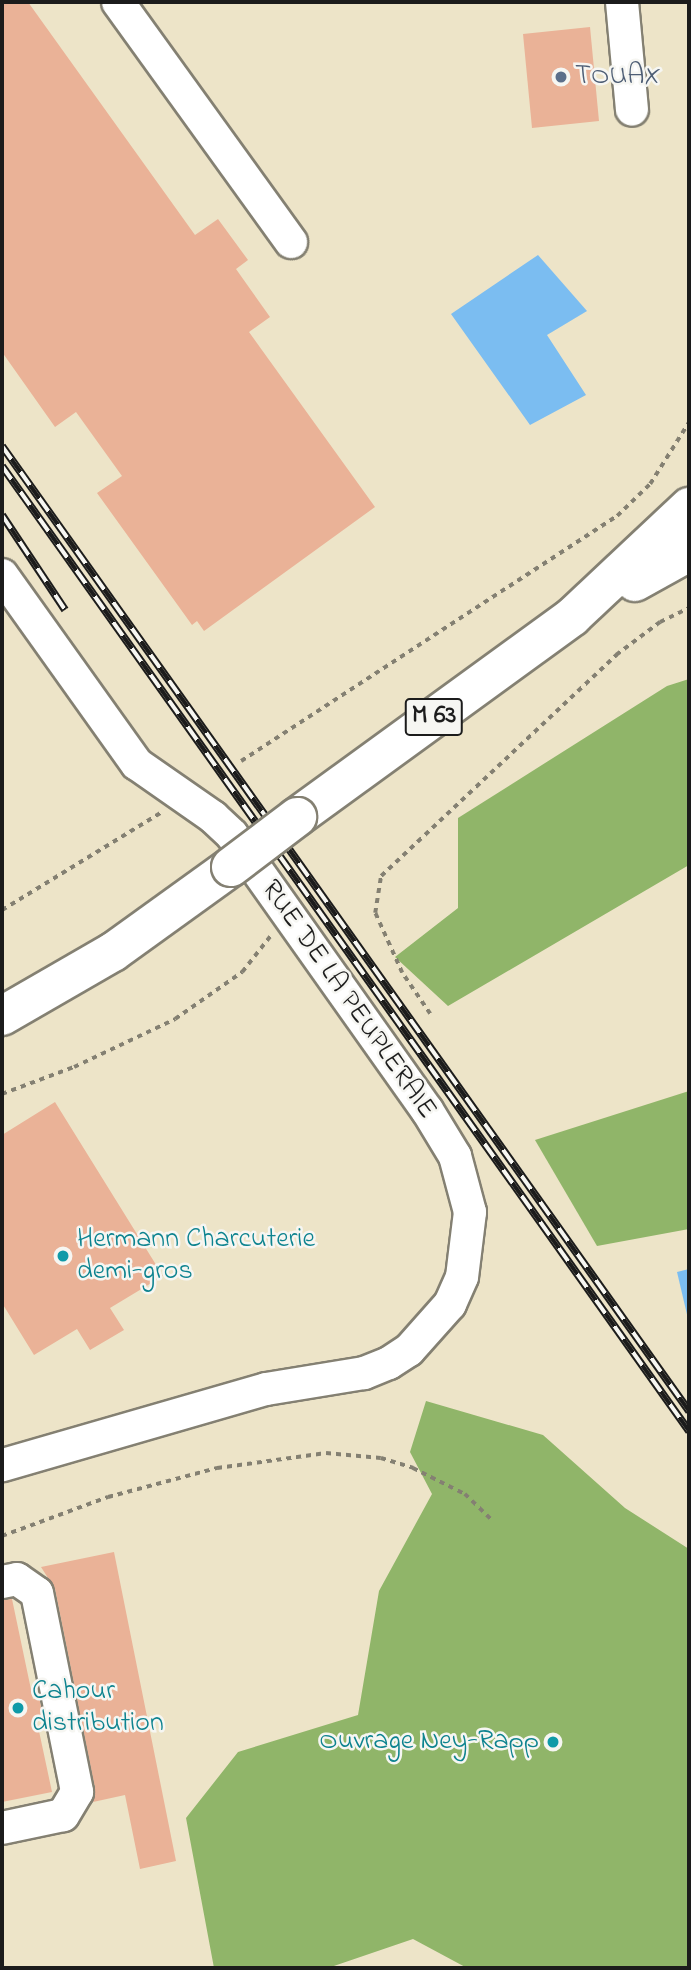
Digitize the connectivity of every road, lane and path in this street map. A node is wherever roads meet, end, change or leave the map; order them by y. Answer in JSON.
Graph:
{"nodes":[{"id":1,"x":118,"y":2,"type":"edge"},
{"id":2,"x":622,"y":2,"type":"edge"},
{"id":3,"x":632,"y":110,"type":"dead end"},
{"id":4,"x":291,"y":242,"type":"dead end"},
{"id":5,"x":689,"y":422,"type":"edge"},
{"id":6,"x":689,"y":507,"type":"edge"},
{"id":7,"x":689,"y":552,"type":"edge"},
{"id":8,"x":2,"y":575,"type":"edge"},
{"id":9,"x":689,"y":608,"type":"edge"},
{"id":10,"x":572,"y":617,"type":"junction"},
{"id":11,"x":241,"y":761,"type":"dead end"},
{"id":12,"x":185,"y":799,"type":"junction"},
{"id":13,"x":2,"y":910,"type":"edge"},
{"id":14,"x":288,"y":913,"type":"junction"},
{"id":15,"x":429,"y":1014,"type":"dead end"},
{"id":16,"x":2,"y":1016,"type":"edge"},
{"id":17,"x":2,"y":1094,"type":"edge"},
{"id":18,"x":2,"y":1465,"type":"edge"},
{"id":19,"x":492,"y":1520,"type":"dead end"},
{"id":20,"x":2,"y":1536,"type":"edge"},
{"id":21,"x":2,"y":1582,"type":"edge"},
{"id":22,"x":2,"y":1828,"type":"edge"}],
"edges":[{"from":1,"to":4,"type":"street"},
{"from":2,"to":3,"type":"street"},
{"from":5,"to":11,"type":"path"},
{"from":6,"to":10,"type":"main road","number":"M 63"},
{"from":7,"to":10,"type":"main road","number":"M 63"},
{"from":8,"to":12,"type":"street","name":"RUE DE LA PEUPLERAIE"},
{"from":9,"to":15,"type":"path"},
{"from":10,"to":16,"type":"main road","number":"M 63","bridge":true},
{"from":12,"to":13,"type":"path"},
{"from":12,"to":14,"type":"street","name":"RUE DE LA PEUPLERAIE"},
{"from":14,"to":17,"type":"path"},
{"from":14,"to":18,"type":"street","name":"RUE DE LA PEUPLERAIE"},
{"from":19,"to":20,"type":"path"},
{"from":21,"to":22,"type":"street"}]}
